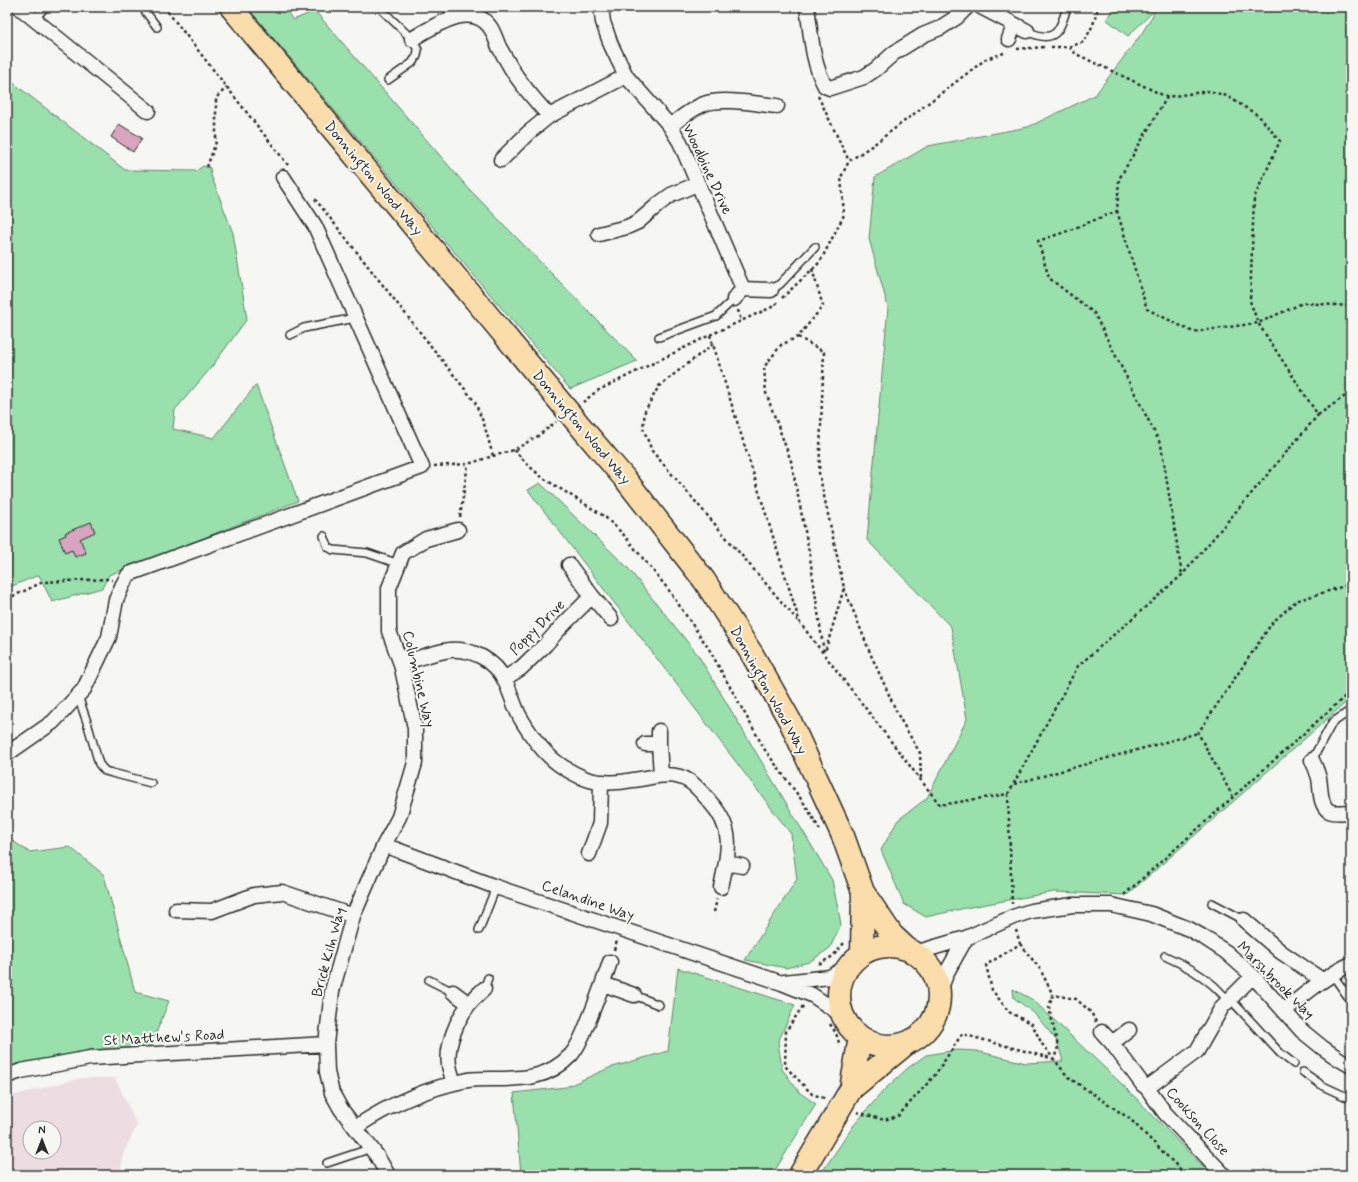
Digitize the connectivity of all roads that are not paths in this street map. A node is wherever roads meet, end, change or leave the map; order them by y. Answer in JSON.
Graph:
{"nodes":[{"id":1,"x":19,"y":7,"type":"edge"},
{"id":2,"x":45,"y":7,"type":"edge"},
{"id":3,"x":142,"y":7,"type":"edge"},
{"id":4,"x":231,"y":7,"type":"edge"},
{"id":5,"x":601,"y":7,"type":"edge"},
{"id":6,"x":807,"y":7,"type":"edge"},
{"id":7,"x":967,"y":7,"type":"edge"},
{"id":8,"x":981,"y":7,"type":"edge"},
{"id":9,"x":1067,"y":7,"type":"edge"},
{"id":10,"x":383,"y":11,"type":"dead end"},
{"id":11,"x":34,"y":20,"type":"junction"},
{"id":12,"x":157,"y":26,"type":"dead end"},
{"id":13,"x":1017,"y":32,"type":"joint"},
{"id":14,"x":412,"y":39,"type":"junction"},
{"id":15,"x":626,"y":76,"type":"junction"},
{"id":16,"x":388,"y":80,"type":"dead end"},
{"id":17,"x":777,"y":106,"type":"dead end"},
{"id":18,"x":148,"y":110,"type":"dead end"},
{"id":19,"x":549,"y":116,"type":"junction"},
{"id":20,"x":670,"y":126,"type":"junction"},
{"id":21,"x":501,"y":160,"type":"dead end"},
{"id":22,"x":288,"y":174,"type":"road end"},
{"id":23,"x":698,"y":184,"type":"junction"},
{"id":24,"x":599,"y":234,"type":"dead end"},
{"id":25,"x":815,"y":247,"type":"dead end"},
{"id":26,"x":771,"y":290,"type":"joint"},
{"id":27,"x":738,"y":294,"type":"junction"},
{"id":28,"x":355,"y":318,"type":"junction"},
{"id":29,"x":290,"y":335,"type":"dead end"},
{"id":30,"x":659,"y":337,"type":"dead end"},
{"id":31,"x":458,"y":530,"type":"road end"},
{"id":32,"x":324,"y":536,"type":"dead end"},
{"id":33,"x":399,"y":564,"type":"junction"},
{"id":34,"x":569,"y":565,"type":"dead end"},
{"id":35,"x":592,"y":596,"type":"junction"},
{"id":36,"x":611,"y":619,"type":"dead end"},
{"id":37,"x":401,"y":664,"type":"junction"},
{"id":38,"x":504,"y":679,"type":"junction"},
{"id":39,"x":78,"y":696,"type":"junction"},
{"id":40,"x":1351,"y":710,"type":"edge"},
{"id":41,"x":654,"y":739,"type":"dead end"},
{"id":42,"x":7,"y":754,"type":"edge"},
{"id":43,"x":1312,"y":760,"type":"joint"},
{"id":44,"x":661,"y":775,"type":"junction"},
{"id":45,"x":151,"y":783,"type":"dead end"},
{"id":46,"x":601,"y":783,"type":"junction"},
{"id":47,"x":1351,"y":812,"type":"edge"},
{"id":48,"x":384,"y":845,"type":"junction"},
{"id":49,"x":589,"y":854,"type":"dead end"},
{"id":50,"x":726,"y":863,"type":"junction"},
{"id":51,"x":742,"y":866,"type":"dead end"},
{"id":52,"x":496,"y":887,"type":"junction"},
{"id":53,"x":721,"y":887,"type":"dead end"},
{"id":54,"x":863,"y":892,"type":"junction"},
{"id":55,"x":1212,"y":902,"type":"dead end"},
{"id":56,"x":176,"y":910,"type":"dead end"},
{"id":57,"x":353,"y":916,"type":"junction"},
{"id":58,"x":1244,"y":920,"type":"joint"},
{"id":59,"x":479,"y":930,"type":"dead end"},
{"id":60,"x":966,"y":938,"type":"junction"},
{"id":61,"x":911,"y":951,"type":"junction"},
{"id":62,"x":1165,"y":956,"type":"dead end"},
{"id":63,"x":855,"y":959,"type":"junction"},
{"id":64,"x":610,"y":962,"type":"road end"},
{"id":65,"x":1351,"y":964,"type":"edge"},
{"id":66,"x":1253,"y":976,"type":"junction"},
{"id":67,"x":1327,"y":977,"type":"junction"},
{"id":68,"x":429,"y":980,"type":"dead end"},
{"id":69,"x":486,"y":983,"type":"dead end"},
{"id":70,"x":782,"y":983,"type":"junction"},
{"id":71,"x":603,"y":984,"type":"junction"},
{"id":72,"x":453,"y":992,"type":"joint"},
{"id":73,"x":939,"y":993,"type":"junction"},
{"id":74,"x":634,"y":995,"type":"joint"},
{"id":75,"x":1228,"y":1000,"type":"junction"},
{"id":76,"x":1351,"y":1001,"type":"edge"},
{"id":77,"x":469,"y":1004,"type":"junction"},
{"id":78,"x":659,"y":1005,"type":"dead end"},
{"id":79,"x":1284,"y":1011,"type":"junction"},
{"id":80,"x":834,"y":1017,"type":"junction"},
{"id":81,"x":1129,"y":1030,"type":"dead end"},
{"id":82,"x":1102,"y":1032,"type":"road end"},
{"id":83,"x":860,"y":1037,"type":"junction"},
{"id":84,"x":907,"y":1042,"type":"junction"},
{"id":85,"x":1112,"y":1043,"type":"junction"},
{"id":86,"x":326,"y":1044,"type":"junction"},
{"id":87,"x":1294,"y":1064,"type":"dead end"},
{"id":88,"x":1351,"y":1066,"type":"edge"},
{"id":89,"x":1303,"y":1072,"type":"dead end"},
{"id":90,"x":7,"y":1076,"type":"edge"},
{"id":91,"x":454,"y":1083,"type":"junction"},
{"id":92,"x":1147,"y":1088,"type":"junction"},
{"id":93,"x":1351,"y":1099,"type":"edge"},
{"id":94,"x":844,"y":1104,"type":"junction"},
{"id":95,"x":356,"y":1126,"type":"junction"},
{"id":96,"x":370,"y":1146,"type":"junction"},
{"id":97,"x":327,"y":1163,"type":"dead end"},
{"id":98,"x":388,"y":1175,"type":"edge"},
{"id":99,"x":800,"y":1175,"type":"edge"},
{"id":100,"x":1224,"y":1175,"type":"edge"}],
"edges":[{"from":1,"to":11,"type":"street"},
{"from":2,"to":11,"type":"lane"},
{"from":3,"to":12,"type":"lane"},
{"from":4,"to":54,"type":"main road","name":"Donnington Wood Way"},
{"from":5,"to":15,"type":"street","name":"Woodbine Drive"},
{"from":6,"to":7,"type":"street"},
{"from":8,"to":13,"type":"street"},
{"from":9,"to":13,"type":"lane"},
{"from":10,"to":14,"type":"lane"},
{"from":11,"to":18,"type":"street"},
{"from":14,"to":16,"type":"lane"},
{"from":14,"to":19,"type":"street"},
{"from":15,"to":19,"type":"street"},
{"from":15,"to":20,"type":"street","name":"Woodbine Drive"},
{"from":17,"to":20,"type":"street"},
{"from":19,"to":21,"type":"street"},
{"from":20,"to":23,"type":"street","name":"Woodbine Drive"},
{"from":22,"to":28,"type":"street"},
{"from":23,"to":24,"type":"street"},
{"from":23,"to":27,"type":"street","name":"Woodbine Drive"},
{"from":25,"to":26,"type":"lane"},
{"from":26,"to":27,"type":"street"},
{"from":27,"to":30,"type":"lane"},
{"from":28,"to":29,"type":"lane"},
{"from":28,"to":39,"type":"street"},
{"from":31,"to":33,"type":"street","name":"Columbine Way"},
{"from":32,"to":33,"type":"lane"},
{"from":33,"to":37,"type":"street","name":"Columbine Way"},
{"from":34,"to":35,"type":"street"},
{"from":35,"to":36,"type":"street"},
{"from":35,"to":38,"type":"street","name":"Poppy Drive"},
{"from":37,"to":38,"type":"street"},
{"from":37,"to":48,"type":"street","name":"Columbine Way"},
{"from":38,"to":46,"type":"street"},
{"from":39,"to":42,"type":"street"},
{"from":39,"to":45,"type":"lane"},
{"from":40,"to":43,"type":"lane"},
{"from":41,"to":44,"type":"street"},
{"from":43,"to":47,"type":"street"},
{"from":44,"to":46,"type":"street"},
{"from":44,"to":50,"type":"street"},
{"from":46,"to":49,"type":"street"},
{"from":48,"to":52,"type":"street","name":"Celandine Way"},
{"from":48,"to":57,"type":"street","name":"Brick Kiln Way"},
{"from":50,"to":51,"type":"street"},
{"from":50,"to":53,"type":"street"},
{"from":52,"to":59,"type":"lane"},
{"from":52,"to":70,"type":"street","name":"Celandine Way"},
{"from":54,"to":61,"type":"main road","name":"Donnington Wood Way"},
{"from":54,"to":63,"type":"main road","name":"Donnington Wood Way"},
{"from":55,"to":58,"type":"lane"},
{"from":56,"to":57,"type":"street"},
{"from":57,"to":86,"type":"street","name":"Brick Kiln Way"},
{"from":58,"to":67,"type":"street"},
{"from":60,"to":61,"type":"street","name":"Marshbrook Way"},
{"from":60,"to":66,"type":"street","name":"Marshbrook Way"},
{"from":60,"to":73,"type":"street"},
{"from":61,"to":63,"type":"main road"},
{"from":61,"to":73,"type":"main road"},
{"from":62,"to":75,"type":"lane"},
{"from":63,"to":70,"type":"street","name":"Celandine Way"},
{"from":63,"to":80,"type":"main road"},
{"from":64,"to":71,"type":"street"},
{"from":65,"to":67,"type":"street"},
{"from":66,"to":75,"type":"street"},
{"from":66,"to":79,"type":"street","name":"Marshbrook Way"},
{"from":67,"to":76,"type":"lane"},
{"from":67,"to":79,"type":"street"},
{"from":68,"to":72,"type":"lane"},
{"from":69,"to":77,"type":"street"},
{"from":70,"to":80,"type":"street","name":"Celandine Way"},
{"from":71,"to":74,"type":"street"},
{"from":71,"to":91,"type":"street"},
{"from":72,"to":77,"type":"street"},
{"from":73,"to":84,"type":"main road"},
{"from":74,"to":78,"type":"lane"},
{"from":75,"to":87,"type":"lane"},
{"from":75,"to":92,"type":"street"},
{"from":77,"to":91,"type":"street"},
{"from":79,"to":88,"type":"street","name":"Marshbrook Way"},
{"from":80,"to":83,"type":"main road"},
{"from":81,"to":85,"type":"street"},
{"from":82,"to":85,"type":"street","name":"Cookson Close"},
{"from":83,"to":84,"type":"main road"},
{"from":83,"to":94,"type":"main road"},
{"from":84,"to":94,"type":"main road"},
{"from":85,"to":92,"type":"street","name":"Cookson Close"},
{"from":86,"to":90,"type":"street","name":"St Matthew's Road"},
{"from":86,"to":95,"type":"street","name":"Brick Kiln Way"},
{"from":89,"to":93,"type":"lane"},
{"from":91,"to":95,"type":"street"},
{"from":92,"to":100,"type":"street","name":"Cookson Close"},
{"from":94,"to":99,"type":"main road"},
{"from":95,"to":96,"type":"street","name":"Brick Kiln Way"},
{"from":96,"to":97,"type":"lane"},
{"from":96,"to":98,"type":"street","name":"Brick Kiln Way"}]}
